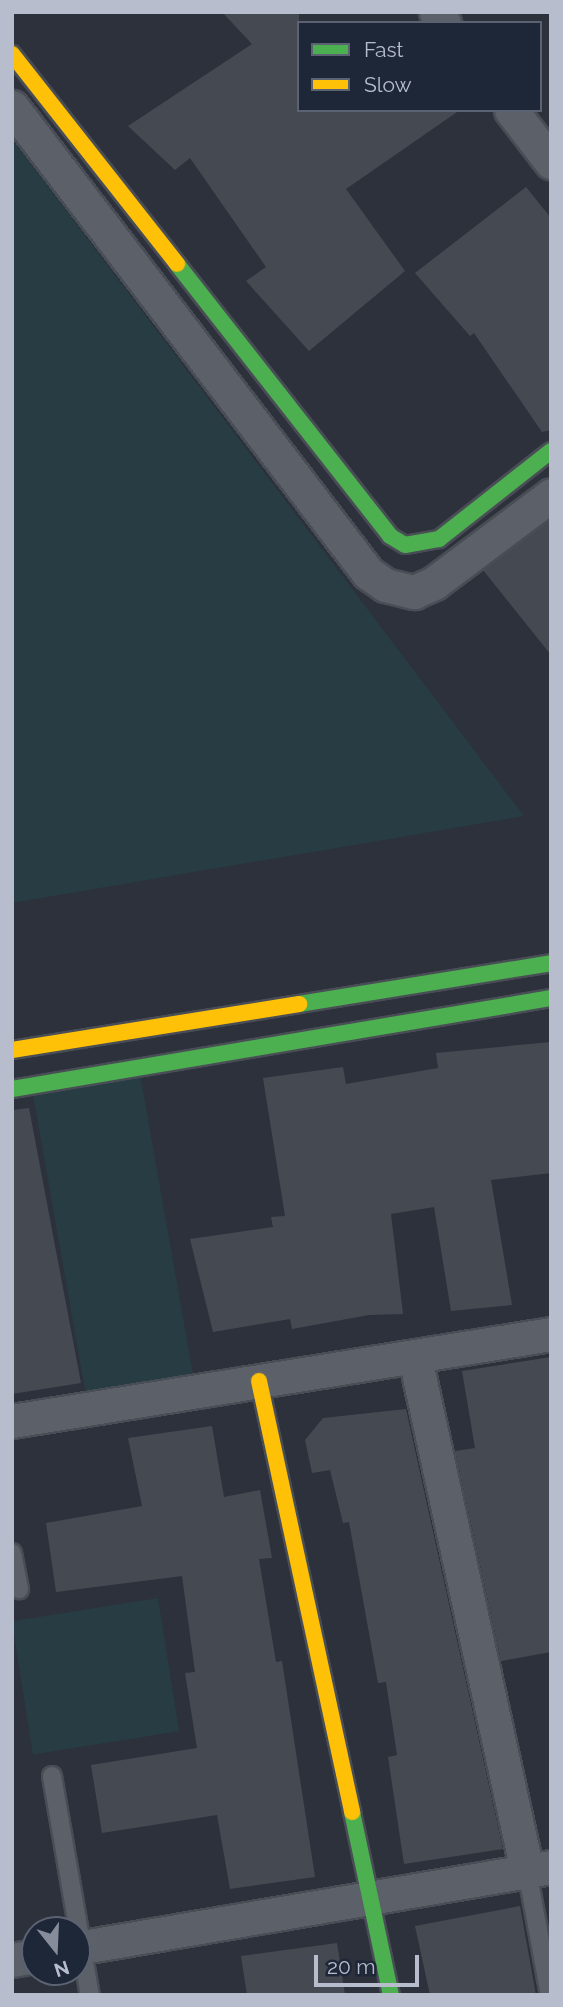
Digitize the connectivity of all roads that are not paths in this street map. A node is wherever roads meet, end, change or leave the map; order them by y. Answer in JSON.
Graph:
{"nodes":[{"id":1,"x":12,"y":54,"type":"edge"},
{"id":2,"x":12,"y":107,"type":"edge"},
{"id":3,"x":513,"y":112,"type":"edge"},
{"id":4,"x":551,"y":162,"type":"edge"},
{"id":5,"x":551,"y":451,"type":"edge"},
{"id":6,"x":551,"y":495,"type":"edge"},
{"id":7,"x":551,"y":963,"type":"edge"},
{"id":8,"x":551,"y":998,"type":"edge"},
{"id":9,"x":12,"y":1050,"type":"edge"},
{"id":10,"x":12,"y":1089,"type":"edge"},
{"id":11,"x":551,"y":1334,"type":"edge"},
{"id":12,"x":415,"y":1358,"type":"junction"},
{"id":13,"x":259,"y":1381,"type":"junction"},
{"id":14,"x":12,"y":1421,"type":"edge"},
{"id":15,"x":12,"y":1553,"type":"edge"},
{"id":16,"x":19,"y":1589,"type":"dead end"},
{"id":17,"x":52,"y":1776,"type":"dead end"},
{"id":18,"x":539,"y":1869,"type":"edge"},
{"id":19,"x":374,"y":1898,"type":"junction"},
{"id":20,"x":75,"y":1916,"type":"edge"},
{"id":21,"x":91,"y":1946,"type":"edge"},
{"id":22,"x":391,"y":1995,"type":"edge"},
{"id":23,"x":550,"y":1995,"type":"edge"}],
"edges":[{"from":1,"to":5,"type":"street"},
{"from":2,"to":6,"type":"street"},
{"from":3,"to":4,"type":"street"},
{"from":7,"to":9,"type":"street"},
{"from":8,"to":10,"type":"street"},
{"from":11,"to":12,"type":"street"},
{"from":12,"to":13,"type":"street"},
{"from":12,"to":18,"type":"street"},
{"from":13,"to":14,"type":"street"},
{"from":13,"to":19,"type":"street"},
{"from":15,"to":16,"type":"lane"},
{"from":17,"to":20,"type":"lane"},
{"from":18,"to":19,"type":"street"},
{"from":18,"to":23,"type":"lane"},
{"from":19,"to":21,"type":"street"},
{"from":19,"to":22,"type":"street"}]}
